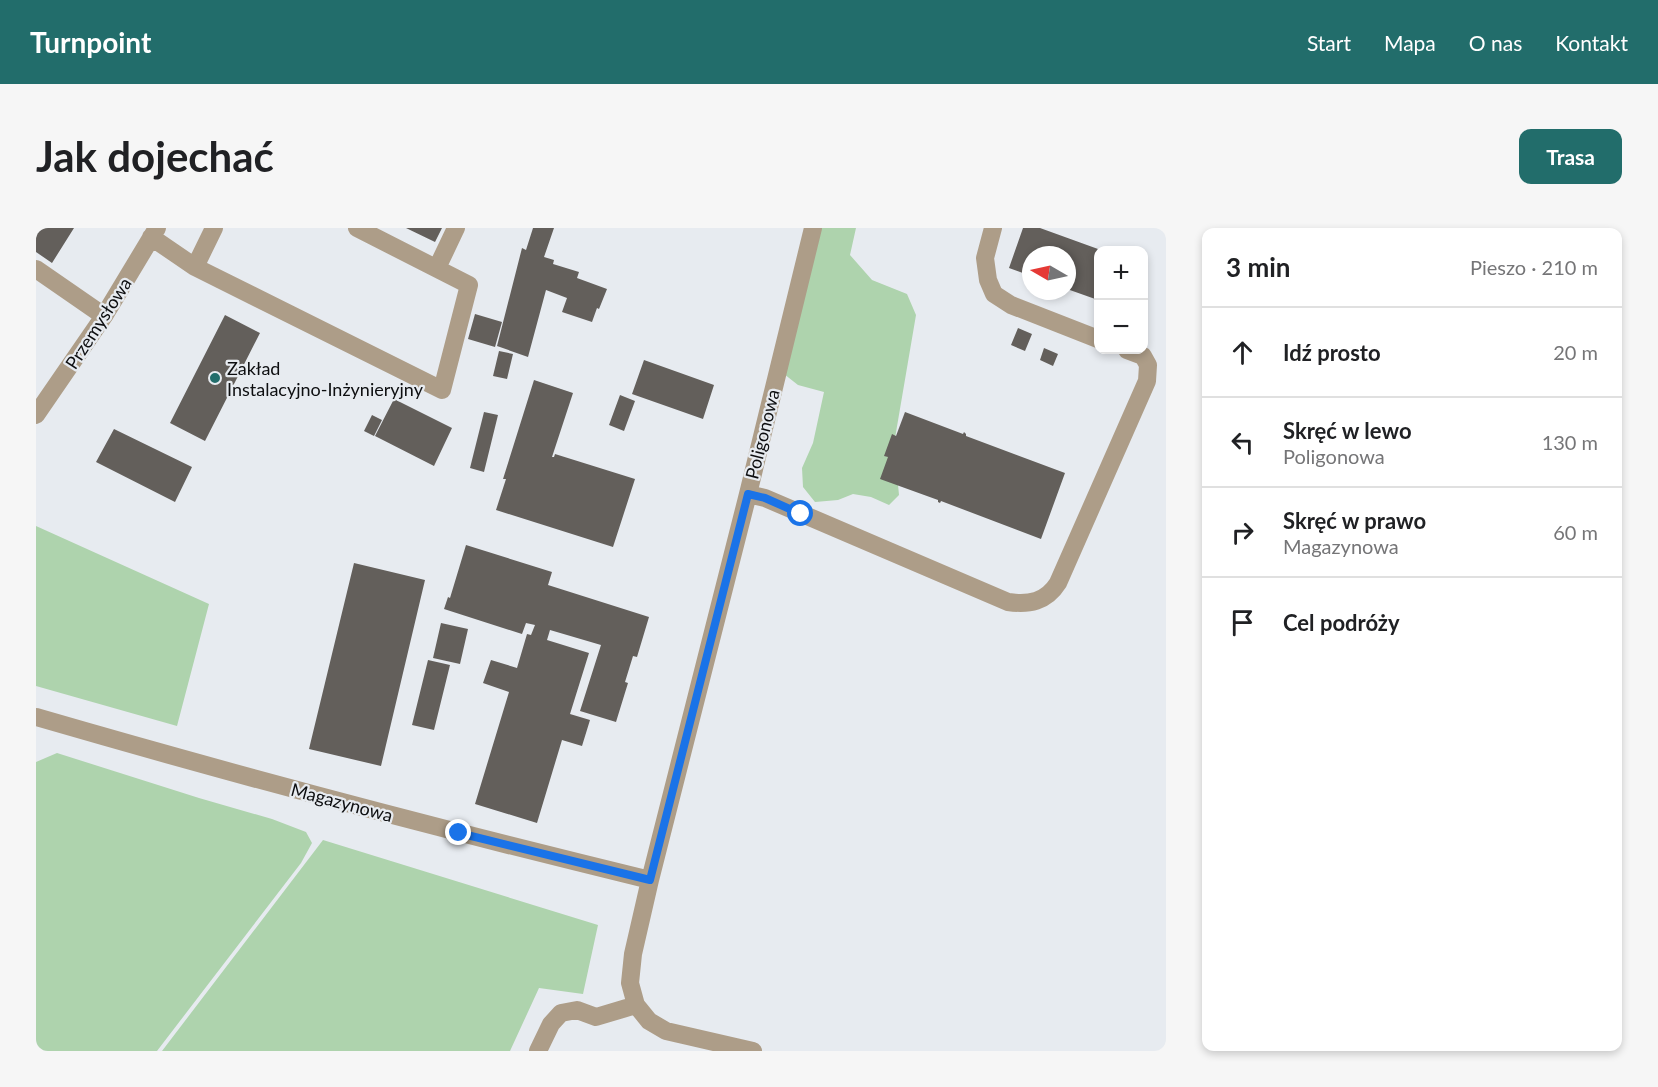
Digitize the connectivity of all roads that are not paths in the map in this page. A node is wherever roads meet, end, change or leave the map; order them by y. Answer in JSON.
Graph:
{"nodes":[{"id":1,"x":214,"y":228,"type":"edge"},
{"id":2,"x":357,"y":228,"type":"edge"},
{"id":3,"x":456,"y":228,"type":"edge"},
{"id":4,"x":813,"y":228,"type":"edge"},
{"id":5,"x":993,"y":228,"type":"edge"},
{"id":6,"x":154,"y":233,"type":"edge"},
{"id":7,"x":195,"y":267,"type":"junction"},
{"id":8,"x":438,"y":268,"type":"junction"},
{"id":9,"x":36,"y":269,"type":"edge"},
{"id":10,"x":104,"y":316,"type":"junction"},
{"id":11,"x":1094,"y":337,"type":"edge"},
{"id":12,"x":1138,"y":354,"type":"edge"},
{"id":13,"x":36,"y":415,"type":"edge"},
{"id":14,"x":748,"y":494,"type":"junction"},
{"id":15,"x":36,"y":717,"type":"edge"},
{"id":16,"x":650,"y":880,"type":"junction"},
{"id":17,"x":636,"y":1005,"type":"junction"},
{"id":18,"x":538,"y":1051,"type":"edge"},
{"id":19,"x":753,"y":1051,"type":"edge"}],
"edges":[{"from":1,"to":7,"type":"street"},
{"from":2,"to":8,"type":"street"},
{"from":3,"to":8,"type":"street"},
{"from":4,"to":14,"type":"street","name":"Poligonowa"},
{"from":5,"to":11,"type":"street"},
{"from":6,"to":7,"type":"street"},
{"from":6,"to":10,"type":"street","name":"Przemysłowa"},
{"from":7,"to":8,"type":"street"},
{"from":9,"to":10,"type":"street"},
{"from":10,"to":13,"type":"street","name":"Przemysłowa"},
{"from":12,"to":14,"type":"street"},
{"from":14,"to":16,"type":"street","name":"Poligonowa"},
{"from":15,"to":16,"type":"street","name":"Magazynowa"},
{"from":16,"to":17,"type":"street","name":"Poligonowa"},
{"from":17,"to":18,"type":"street"},
{"from":17,"to":19,"type":"street"}]}
